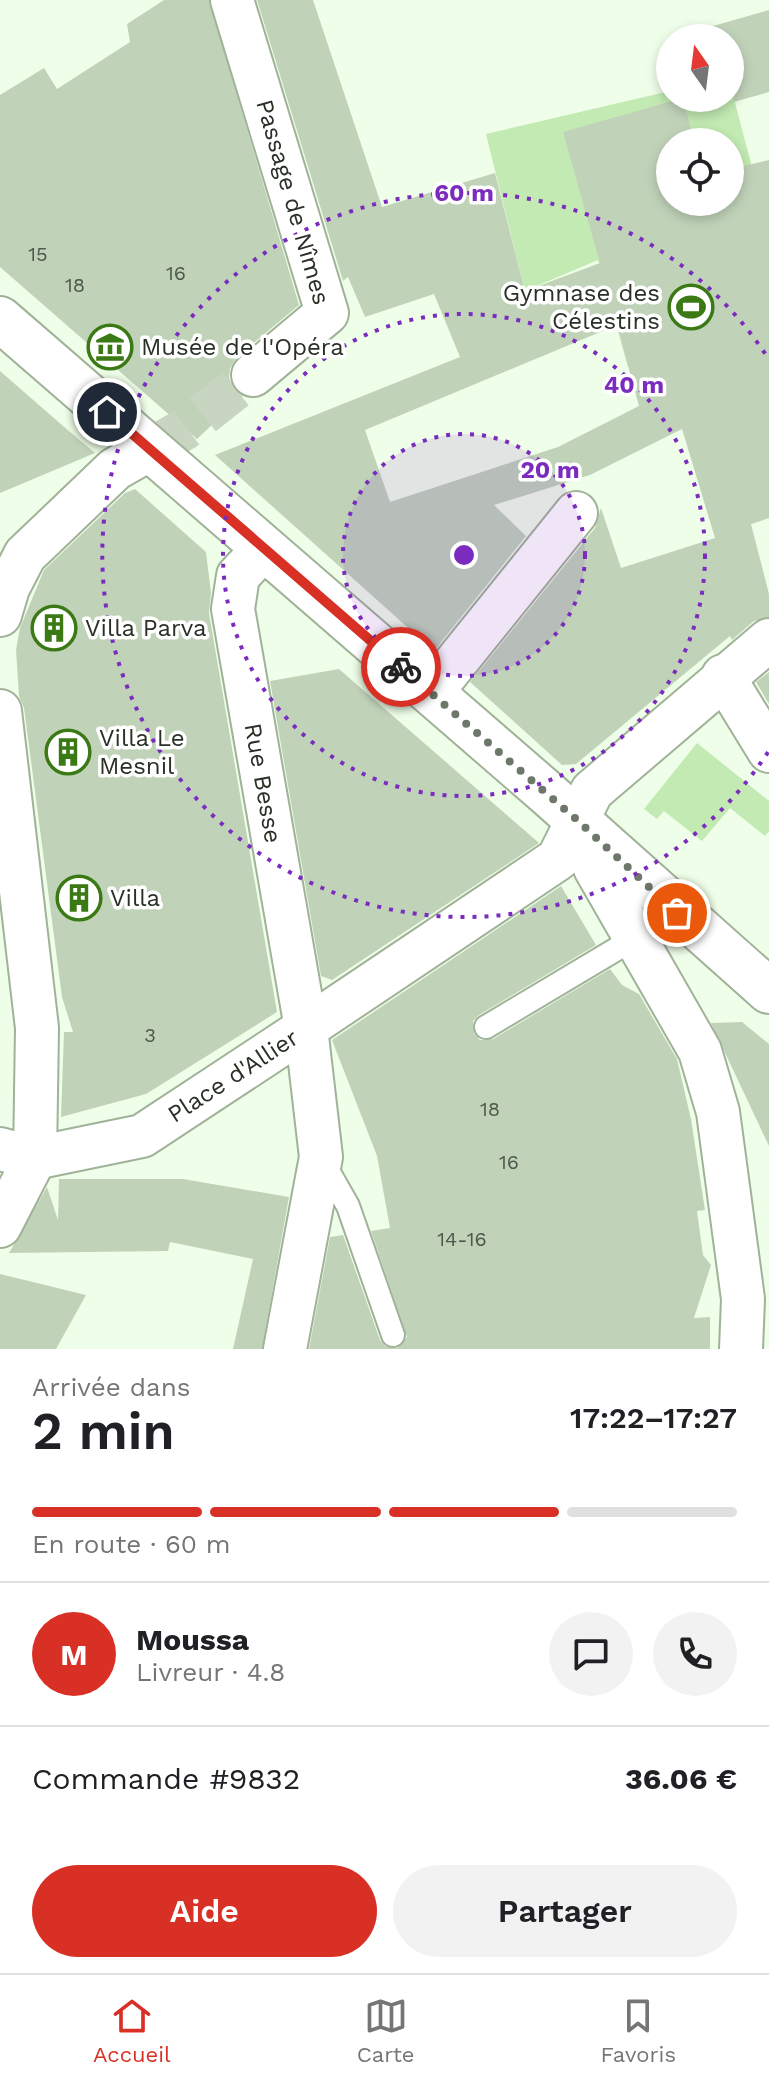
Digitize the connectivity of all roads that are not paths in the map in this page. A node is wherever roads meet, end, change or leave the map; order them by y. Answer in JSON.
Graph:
{"nodes":[{"id":1,"x":232,"y":0,"type":"edge"},
{"id":2,"x":0,"y":319,"type":"edge"},
{"id":3,"x":253,"y":375,"type":"tunnel mouth"},
{"id":4,"x":150,"y":449,"type":"junction"},
{"id":5,"x":576,"y":513,"type":"dead end"},
{"id":6,"x":264,"y":548,"type":"junction"},
{"id":7,"x":0,"y":615,"type":"edge"},
{"id":8,"x":769,"y":640,"type":"edge"},
{"id":9,"x":723,"y":676,"type":"junction"},
{"id":10,"x":431,"y":693,"type":"junction"},
{"id":11,"x":0,"y":711,"type":"edge"},
{"id":12,"x":769,"y":751,"type":"edge"},
{"id":13,"x":576,"y":819,"type":"junction"},
{"id":14,"x":677,"y":913,"type":"junction"},
{"id":15,"x":636,"y":937,"type":"junction"},
{"id":16,"x":763,"y":987,"type":"edge"},
{"id":17,"x":486,"y":1027,"type":"dead end"},
{"id":18,"x":306,"y":1028,"type":"junction"},
{"id":19,"x":18,"y":1154,"type":"edge"},
{"id":20,"x":321,"y":1157,"type":"junction"},
{"id":21,"x":0,"y":1226,"type":"edge"},
{"id":22,"x":393,"y":1335,"type":"dead end"},
{"id":23,"x":285,"y":1349,"type":"edge"},
{"id":24,"x":741,"y":1349,"type":"edge"}],
"edges":[{"from":1,"to":3,"type":"street","name":"Passage de Nîmes"},
{"from":2,"to":4,"type":"street"},
{"from":4,"to":6,"type":"street"},
{"from":4,"to":7,"type":"street"},
{"from":5,"to":10,"type":"street"},
{"from":6,"to":10,"type":"street"},
{"from":6,"to":18,"type":"street","name":"Rue Besse"},
{"from":8,"to":9,"type":"street"},
{"from":9,"to":12,"type":"street"},
{"from":9,"to":13,"type":"street"},
{"from":10,"to":13,"type":"street"},
{"from":11,"to":19,"type":"street"},
{"from":13,"to":14,"type":"street"},
{"from":13,"to":15,"type":"street"},
{"from":13,"to":18,"type":"street"},
{"from":14,"to":15,"type":"lane"},
{"from":14,"to":16,"type":"street"},
{"from":15,"to":17,"type":"lane"},
{"from":15,"to":24,"type":"street"},
{"from":18,"to":19,"type":"street","name":"Place d'Allier"},
{"from":18,"to":20,"type":"street","name":"Place d'Allier"},
{"from":19,"to":21,"type":"street"},
{"from":20,"to":22,"type":"lane"},
{"from":20,"to":23,"type":"street","name":"Place d'Allier"}]}
